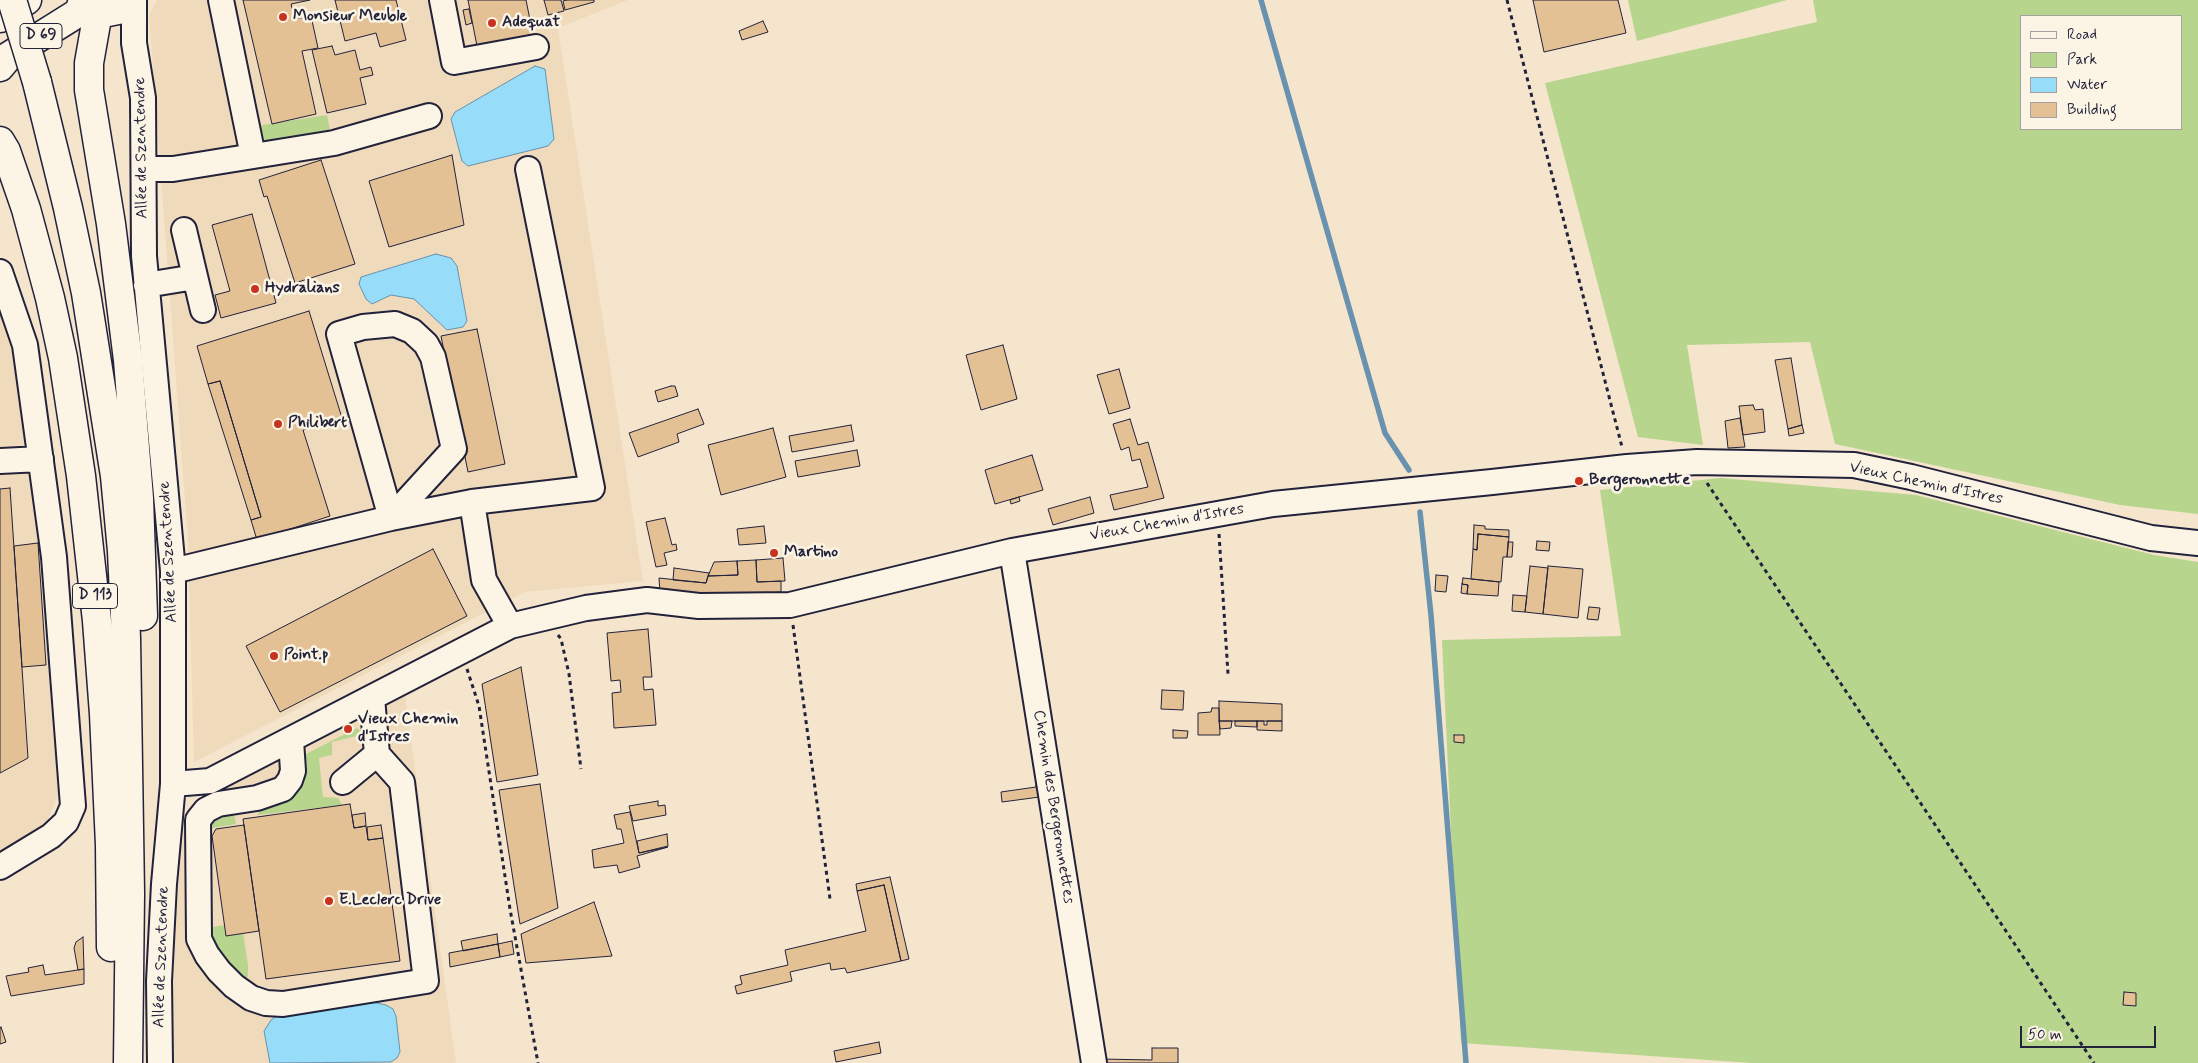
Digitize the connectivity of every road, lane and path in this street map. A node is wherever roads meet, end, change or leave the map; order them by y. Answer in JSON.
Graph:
{"nodes":[{"id":1,"x":12,"y":0,"type":"edge"},
{"id":2,"x":27,"y":0,"type":"edge"},
{"id":3,"x":133,"y":0,"type":"edge"},
{"id":4,"x":221,"y":0,"type":"edge"},
{"id":5,"x":442,"y":0,"type":"edge"},
{"id":6,"x":1507,"y":0,"type":"edge"},
{"id":7,"x":90,"y":8,"type":"edge"},
{"id":8,"x":0,"y":18,"type":"edge"},
{"id":9,"x":134,"y":43,"type":"junction"},
{"id":10,"x":536,"y":46,"type":"dead end"},
{"id":11,"x":0,"y":67,"type":"edge"},
{"id":12,"x":429,"y":116,"type":"dead end"},
{"id":13,"x":0,"y":140,"type":"edge"},
{"id":14,"x":253,"y":156,"type":"junction"},
{"id":15,"x":144,"y":168,"type":"junction"},
{"id":16,"x":528,"y":169,"type":"dead end"},
{"id":17,"x":184,"y":230,"type":"dead end"},
{"id":18,"x":195,"y":277,"type":"junction"},
{"id":19,"x":2,"y":285,"type":"edge"},
{"id":20,"x":146,"y":285,"type":"junction"},
{"id":21,"x":203,"y":310,"type":"dead end"},
{"id":22,"x":41,"y":458,"type":"junction"},
{"id":23,"x":0,"y":461,"type":"edge"},
{"id":24,"x":1697,"y":462,"type":"junction"},
{"id":25,"x":1627,"y":467,"type":"junction"},
{"id":26,"x":472,"y":502,"type":"junction"},
{"id":27,"x":1217,"y":514,"type":"junction"},
{"id":28,"x":391,"y":518,"type":"junction"},
{"id":29,"x":2198,"y":543,"type":"edge"},
{"id":30,"x":1012,"y":551,"type":"junction"},
{"id":31,"x":173,"y":571,"type":"junction"},
{"id":32,"x":790,"y":605,"type":"junction"},
{"id":33,"x":541,"y":620,"type":"junction"},
{"id":34,"x":510,"y":626,"type":"junction"},
{"id":35,"x":458,"y":653,"type":"junction"},
{"id":36,"x":1228,"y":674,"type":"dead end"},
{"id":37,"x":372,"y":698,"type":"junction"},
{"id":38,"x":291,"y":740,"type":"junction"},
{"id":39,"x":377,"y":754,"type":"junction"},
{"id":40,"x":581,"y":769,"type":"dead end"},
{"id":41,"x":343,"y":782,"type":"dead end"},
{"id":42,"x":173,"y":784,"type":"junction"},
{"id":43,"x":0,"y":867,"type":"edge"},
{"id":44,"x":130,"y":894,"type":"junction"},
{"id":45,"x":830,"y":899,"type":"dead end"},
{"id":46,"x":114,"y":1063,"type":"edge"},
{"id":47,"x":128,"y":1063,"type":"edge"},
{"id":48,"x":160,"y":1063,"type":"edge"},
{"id":49,"x":538,"y":1063,"type":"edge"},
{"id":50,"x":1094,"y":1063,"type":"edge"},
{"id":51,"x":2094,"y":1063,"type":"edge"}],
"edges":[{"from":1,"to":44,"type":"main road","number":"D 113","bridge":true},
{"from":2,"to":8,"type":"main road","number":"D 69"},
{"from":3,"to":7,"type":"main road"},
{"from":3,"to":9,"type":"street","name":"Allée de Szentendre"},
{"from":4,"to":14,"type":"street"},
{"from":5,"to":10,"type":"street"},
{"from":6,"to":25,"type":"path"},
{"from":7,"to":9,"type":"street","name":"Allée de Szentendre"},
{"from":7,"to":11,"type":"main road","number":"D 69"},
{"from":7,"to":44,"type":"main road"},
{"from":9,"to":15,"type":"street","name":"Allée de Szentendre"},
{"from":12,"to":14,"type":"street"},
{"from":13,"to":46,"type":"main road","number":"D 113"},
{"from":14,"to":15,"type":"street"},
{"from":15,"to":20,"type":"street","name":"Allée de Szentendre"},
{"from":16,"to":26,"type":"street"},
{"from":17,"to":18,"type":"street"},
{"from":18,"to":20,"type":"street"},
{"from":18,"to":21,"type":"street"},
{"from":19,"to":22,"type":"street"},
{"from":20,"to":31,"type":"street","name":"Allée de Szentendre"},
{"from":22,"to":23,"type":"street"},
{"from":22,"to":43,"type":"street"},
{"from":24,"to":25,"type":"street","name":"Vieux Chemin d'Istres"},
{"from":24,"to":29,"type":"street","name":"Vieux Chemin d'Istres"},
{"from":24,"to":51,"type":"path"},
{"from":25,"to":27,"type":"street","name":"Vieux Chemin d'Istres"},
{"from":26,"to":28,"type":"street"},
{"from":26,"to":34,"type":"street"},
{"from":27,"to":30,"type":"street","name":"Vieux Chemin d'Istres"},
{"from":27,"to":36,"type":"path"},
{"from":28,"to":28,"type":"street"},
{"from":28,"to":31,"type":"street"},
{"from":30,"to":32,"type":"street","name":"Vieux Chemin d'Istres"},
{"from":30,"to":50,"type":"street","name":"Chemin des Bergeronnettes"},
{"from":31,"to":42,"type":"street","name":"Allée de Szentendre"},
{"from":32,"to":33,"type":"street","name":"Vieux Chemin d'Istres"},
{"from":32,"to":45,"type":"path"},
{"from":33,"to":34,"type":"street","name":"Vieux Chemin d'Istres"},
{"from":33,"to":40,"type":"path"},
{"from":34,"to":35,"type":"street","name":"Vieux Chemin d'Istres"},
{"from":35,"to":37,"type":"street","name":"Vieux Chemin d'Istres"},
{"from":35,"to":49,"type":"path"},
{"from":37,"to":38,"type":"street","name":"Vieux Chemin d'Istres"},
{"from":37,"to":39,"type":"street"},
{"from":38,"to":39,"type":"street"},
{"from":38,"to":42,"type":"street","name":"Vieux Chemin d'Istres"},
{"from":39,"to":41,"type":"street"},
{"from":42,"to":48,"type":"street","name":"Allée de Szentendre"},
{"from":44,"to":47,"type":"main road","number":"D 113"}]}
